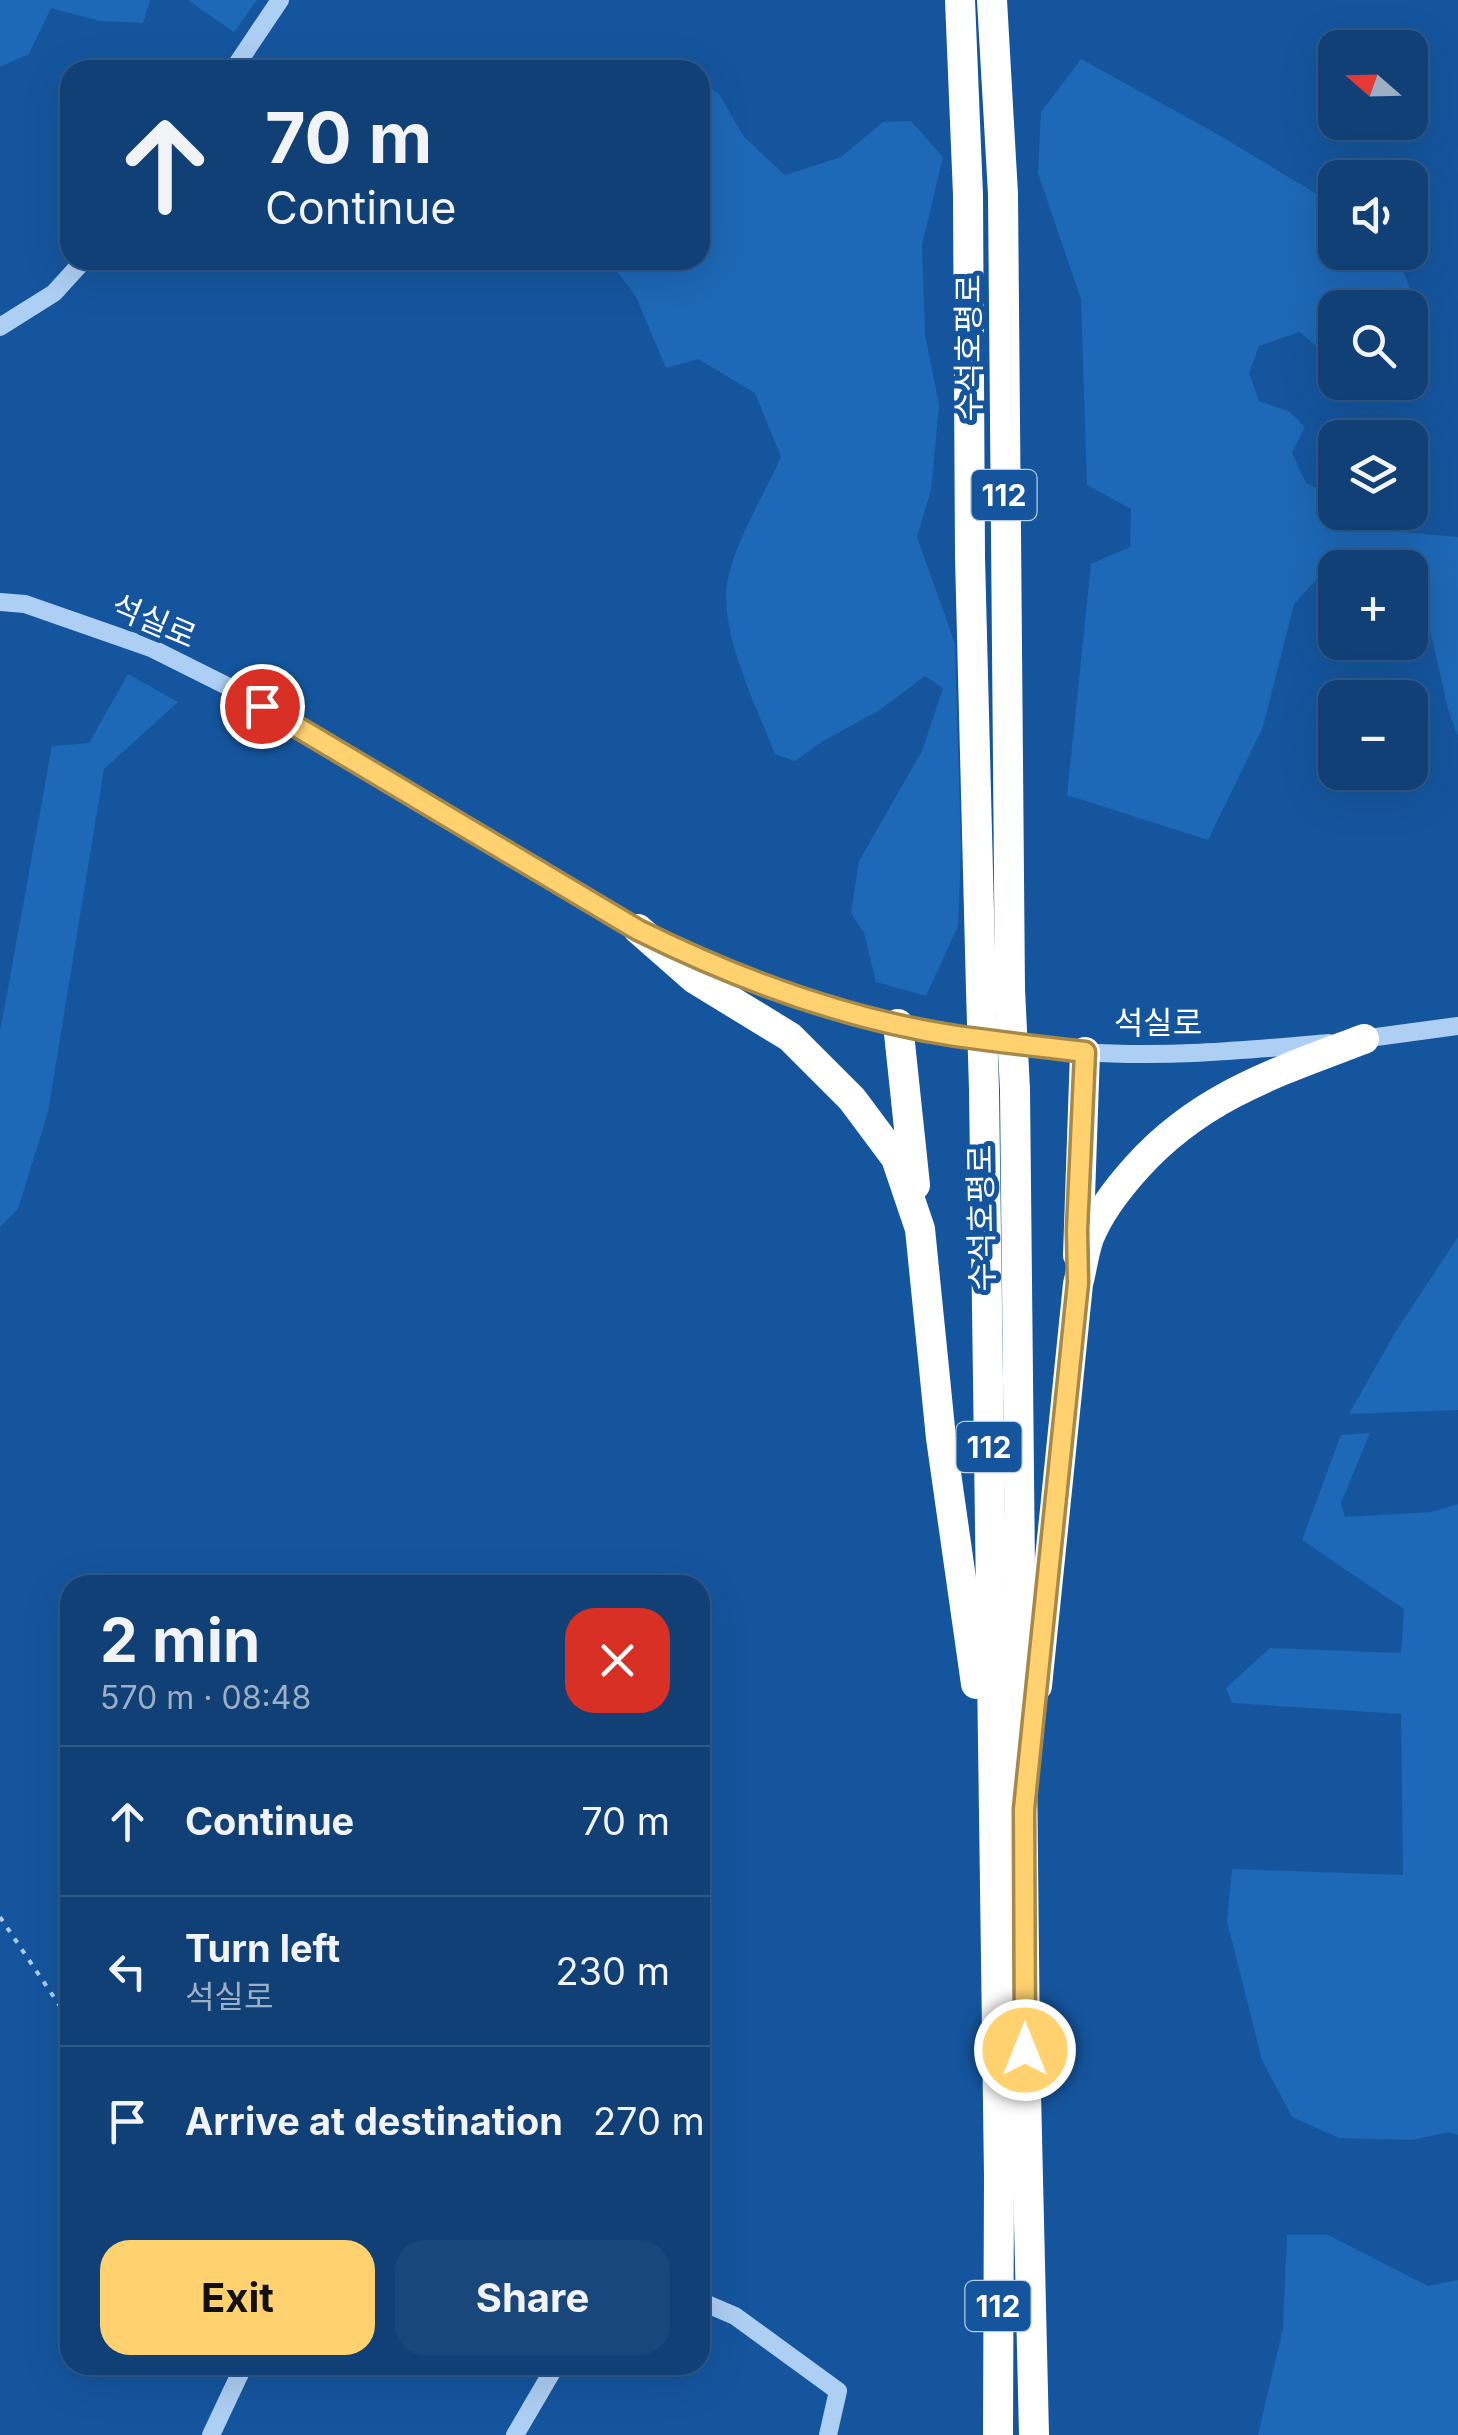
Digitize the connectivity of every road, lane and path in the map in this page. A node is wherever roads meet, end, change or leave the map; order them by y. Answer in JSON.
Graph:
{"nodes":[{"id":1,"x":280,"y":0,"type":"edge"},
{"id":2,"x":960,"y":0,"type":"edge"},
{"id":3,"x":992,"y":0,"type":"edge"},
{"id":4,"x":240,"y":60,"type":"edge"},
{"id":5,"x":75,"y":270,"type":"edge"},
{"id":6,"x":0,"y":327,"type":"edge"},
{"id":7,"x":0,"y":602,"type":"edge"},
{"id":8,"x":638,"y":930,"type":"junction"},
{"id":9,"x":996,"y":990,"type":"junction"},
{"id":10,"x":898,"y":1024,"type":"junction"},
{"id":11,"x":1458,"y":1026,"type":"edge"},
{"id":12,"x":1364,"y":1039,"type":"junction"},
{"id":13,"x":1085,"y":1052,"type":"junction"},
{"id":14,"x":920,"y":1229,"type":"junction"},
{"id":15,"x":1078,"y":1283,"type":"junction"},
{"id":16,"x":1008,"y":1806,"type":"junction"},
{"id":17,"x":0,"y":1917,"type":"edge"},
{"id":18,"x":60,"y":2006,"type":"edge"},
{"id":19,"x":710,"y":2305,"type":"edge"},
{"id":20,"x":239,"y":2375,"type":"edge"},
{"id":21,"x":550,"y":2375,"type":"edge"},
{"id":22,"x":211,"y":2435,"type":"edge"},
{"id":23,"x":514,"y":2435,"type":"edge"},
{"id":24,"x":828,"y":2435,"type":"edge"},
{"id":25,"x":998,"y":2435,"type":"edge"},
{"id":26,"x":1034,"y":2435,"type":"edge"}],
"edges":[{"from":1,"to":4,"type":"street"},
{"from":2,"to":9,"type":"highway","name":"수석호평로","number":"112"},
{"from":3,"to":9,"type":"highway","name":"수석호평로","number":"112"},
{"from":5,"to":6,"type":"street"},
{"from":7,"to":8,"type":"street","name":"석실로"},
{"from":8,"to":10,"type":"street","name":"석실로"},
{"from":8,"to":14,"type":"highway"},
{"from":9,"to":16,"type":"highway","name":"수석호평로","number":"112","bridge":true},
{"from":9,"to":16,"type":"highway","name":"수석호평로","number":"112","bridge":true},
{"from":10,"to":13,"type":"street","name":"석실로"},
{"from":10,"to":14,"type":"highway"},
{"from":11,"to":12,"type":"street","name":"석실로"},
{"from":12,"to":13,"type":"street","name":"석실로"},
{"from":12,"to":15,"type":"highway"},
{"from":13,"to":15,"type":"highway"},
{"from":14,"to":16,"type":"highway"},
{"from":15,"to":16,"type":"highway"},
{"from":16,"to":25,"type":"highway","name":"수석호평로","number":"112"},
{"from":16,"to":26,"type":"highway","name":"수석호평로","number":"112"},
{"from":17,"to":18,"type":"path"},
{"from":19,"to":24,"type":"street"},
{"from":20,"to":22,"type":"street"},
{"from":21,"to":23,"type":"street"}]}
